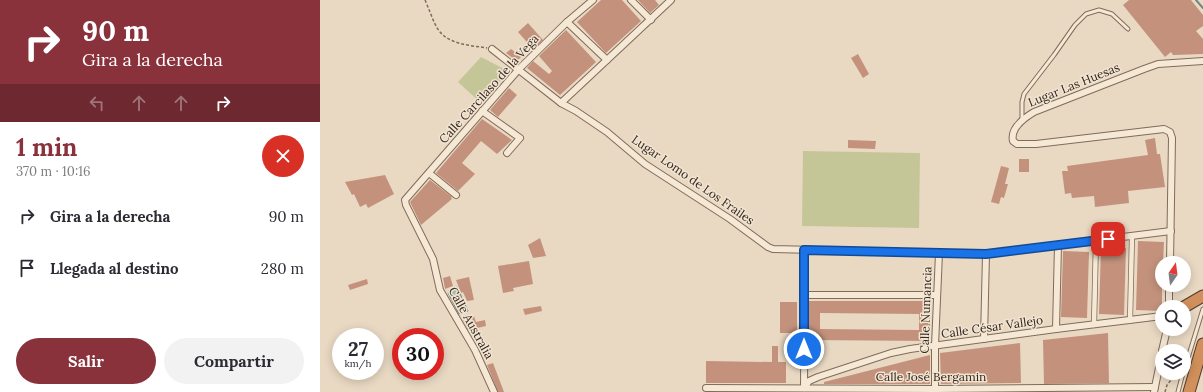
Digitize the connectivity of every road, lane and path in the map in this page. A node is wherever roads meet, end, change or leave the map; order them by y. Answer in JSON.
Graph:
{"nodes":[{"id":1,"x":425,"y":0,"type":"edge"},
{"id":2,"x":593,"y":0,"type":"edge"},
{"id":3,"x":630,"y":0,"type":"edge"},
{"id":4,"x":671,"y":0,"type":"edge"},
{"id":5,"x":651,"y":20,"type":"junction"},
{"id":6,"x":567,"y":22,"type":"junction"},
{"id":7,"x":1128,"y":29,"type":"dead end"},
{"id":8,"x":492,"y":49,"type":"joint"},
{"id":9,"x":607,"y":60,"type":"junction"},
{"id":10,"x":1203,"y":61,"type":"edge"},
{"id":11,"x":519,"y":69,"type":"junction"},
{"id":12,"x":561,"y":103,"type":"junction"},
{"id":13,"x":482,"y":111,"type":"junction"},
{"id":14,"x":1022,"y":119,"type":"junction"},
{"id":15,"x":506,"y":153,"type":"dead end"},
{"id":16,"x":428,"y":172,"type":"junction"},
{"id":17,"x":456,"y":195,"type":"dead end"},
{"id":18,"x":406,"y":198,"type":"joint"},
{"id":19,"x":1170,"y":231,"type":"junction"},
{"id":20,"x":1132,"y":236,"type":"junction"},
{"id":21,"x":1096,"y":240,"type":"junction"},
{"id":22,"x":1058,"y":245,"type":"junction"},
{"id":23,"x":804,"y":250,"type":"junction"},
{"id":24,"x":940,"y":253,"type":"junction"},
{"id":25,"x":986,"y":254,"type":"junction"},
{"id":26,"x":1170,"y":256,"type":"edge"},
{"id":27,"x":804,"y":295,"type":"junction"},
{"id":28,"x":937,"y":295,"type":"junction"},
{"id":29,"x":1203,"y":296,"type":"edge"},
{"id":30,"x":1191,"y":303,"type":"edge"},
{"id":31,"x":1203,"y":309,"type":"edge"},
{"id":32,"x":1155,"y":317,"type":"edge"},
{"id":33,"x":1130,"y":321,"type":"junction"},
{"id":34,"x":1094,"y":325,"type":"junction"},
{"id":35,"x":1056,"y":329,"type":"junction"},
{"id":36,"x":984,"y":339,"type":"junction"},
{"id":37,"x":1203,"y":344,"type":"edge"},
{"id":38,"x":935,"y":346,"type":"junction"},
{"id":39,"x":1191,"y":349,"type":"edge"},
{"id":40,"x":804,"y":367,"type":"junction"},
{"id":41,"x":829,"y":374,"type":"junction"},
{"id":42,"x":818,"y":377,"type":"junction"},
{"id":43,"x":1157,"y":380,"type":"edge"},
{"id":44,"x":1171,"y":380,"type":"dead end"},
{"id":45,"x":1182,"y":380,"type":"edge"},
{"id":46,"x":706,"y":388,"type":"dead end"},
{"id":47,"x":826,"y":388,"type":"junction"},
{"id":48,"x":804,"y":390,"type":"edge"},
{"id":49,"x":935,"y":390,"type":"edge"},
{"id":50,"x":1155,"y":390,"type":"edge"},
{"id":51,"x":494,"y":392,"type":"edge"},
{"id":52,"x":1165,"y":392,"type":"edge"},
{"id":53,"x":1178,"y":392,"type":"edge"},
{"id":54,"x":1189,"y":392,"type":"edge"}],
"edges":[{"from":1,"to":8,"type":"path"},
{"from":2,"to":6,"type":"street","name":"Calle Carcilaso de la Vega"},
{"from":3,"to":5,"type":"street"},
{"from":4,"to":5,"type":"street"},
{"from":5,"to":9,"type":"street"},
{"from":6,"to":9,"type":"street"},
{"from":6,"to":11,"type":"street","name":"Calle Carcilaso de la Vega"},
{"from":7,"to":14,"type":"lane"},
{"from":8,"to":11,"type":"street","name":"Lugar Lomo de Los Frailes"},
{"from":9,"to":12,"type":"street"},
{"from":10,"to":14,"type":"street","name":"Lugar Las Huesas"},
{"from":11,"to":12,"type":"street","name":"Lugar Lomo de Los Frailes"},
{"from":11,"to":13,"type":"street","name":"Calle Carcilaso de la Vega"},
{"from":12,"to":23,"type":"street","name":"Lugar Lomo de Los Frailes"},
{"from":13,"to":15,"type":"street"},
{"from":13,"to":16,"type":"street","name":"Calle Carcilaso de la Vega"},
{"from":14,"to":19,"type":"street","name":"Lugar Las Huesas"},
{"from":16,"to":17,"type":"street"},
{"from":16,"to":18,"type":"street","name":"Calle Carcilaso de la Vega"},
{"from":18,"to":51,"type":"street","name":"Calle Australia"},
{"from":19,"to":20,"type":"street"},
{"from":19,"to":26,"type":"street"},
{"from":20,"to":21,"type":"street"},
{"from":20,"to":33,"type":"street"},
{"from":21,"to":22,"type":"street"},
{"from":21,"to":34,"type":"street"},
{"from":22,"to":25,"type":"street"},
{"from":22,"to":35,"type":"street"},
{"from":23,"to":24,"type":"street"},
{"from":23,"to":27,"type":"street"},
{"from":24,"to":25,"type":"street"},
{"from":24,"to":28,"type":"street","name":"Calle Numancia"},
{"from":25,"to":36,"type":"street"},
{"from":27,"to":28,"type":"street"},
{"from":27,"to":40,"type":"street"},
{"from":28,"to":38,"type":"street","name":"Calle Numancia"},
{"from":29,"to":30,"type":"highway"},
{"from":31,"to":39,"type":"lane"},
{"from":32,"to":33,"type":"street","name":"Calle César Vallejo"},
{"from":33,"to":34,"type":"street","name":"Calle César Vallejo"},
{"from":34,"to":35,"type":"street","name":"Calle César Vallejo"},
{"from":35,"to":36,"type":"street","name":"Calle César Vallejo"},
{"from":36,"to":38,"type":"street","name":"Calle César Vallejo"},
{"from":37,"to":54,"type":"highway"},
{"from":38,"to":41,"type":"street","name":"Calle César Vallejo"},
{"from":38,"to":49,"type":"street","name":"Calle Numancia"},
{"from":40,"to":42,"type":"street"},
{"from":40,"to":48,"type":"street"},
{"from":41,"to":42,"type":"street","name":"Calle César Vallejo"},
{"from":41,"to":47,"type":"street"},
{"from":42,"to":48,"type":"street","name":"Calle César Vallejo"},
{"from":43,"to":50,"type":"street"},
{"from":44,"to":52,"type":"path"},
{"from":45,"to":53,"type":"lane"},
{"from":46,"to":48,"type":"street","name":"Calle José Bergamin"},
{"from":47,"to":48,"type":"street","name":"Calle José Bergamin"},
{"from":47,"to":49,"type":"street","name":"Calle José Bergamin"},
{"from":49,"to":50,"type":"street","name":"Calle José Bergamin"}]}
